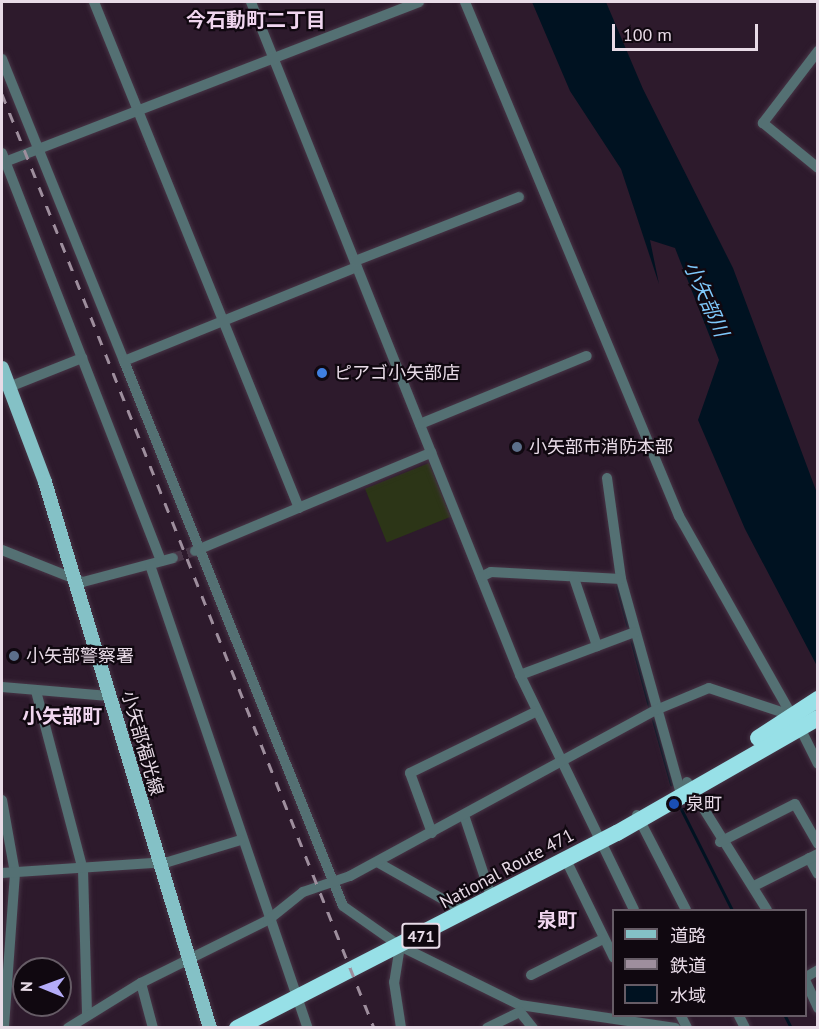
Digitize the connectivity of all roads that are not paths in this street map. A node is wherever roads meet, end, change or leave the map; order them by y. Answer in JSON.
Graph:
{"nodes":[{"id":1,"x":94,"y":2,"type":"edge"},
{"id":2,"x":251,"y":2,"type":"edge"},
{"id":3,"x":419,"y":2,"type":"edge"},
{"id":4,"x":465,"y":2,"type":"edge"},
{"id":5,"x":818,"y":51,"type":"edge"},
{"id":6,"x":2,"y":59,"type":"edge"},
{"id":7,"x":273,"y":59,"type":"junction"},
{"id":8,"x":138,"y":112,"type":"junction"},
{"id":9,"x":37,"y":150,"type":"junction"},
{"id":10,"x":3,"y":159,"type":"edge"},
{"id":11,"x":818,"y":168,"type":"edge"},
{"id":12,"x":519,"y":197,"type":"dead end"},
{"id":13,"x":356,"y":264,"type":"junction"},
{"id":14,"x":222,"y":319,"type":"junction"},
{"id":15,"x":587,"y":356,"type":"dead end"},
{"id":16,"x":81,"y":358,"type":"junction"},
{"id":17,"x":124,"y":361,"type":"junction"},
{"id":18,"x":2,"y":368,"type":"edge"},
{"id":19,"x":9,"y":387,"type":"junction"},
{"id":20,"x":420,"y":424,"type":"junction"},
{"id":21,"x":431,"y":453,"type":"junction"},
{"id":22,"x":607,"y":478,"type":"dead end"},
{"id":23,"x":298,"y":508,"type":"junction"},
{"id":24,"x":2,"y":550,"type":"edge"},
{"id":25,"x":197,"y":550,"type":"junction"},
{"id":26,"x":173,"y":558,"type":"tunnel mouth"},
{"id":27,"x":161,"y":561,"type":"junction"},
{"id":28,"x":150,"y":565,"type":"junction"},
{"id":29,"x":481,"y":577,"type":"junction"},
{"id":30,"x":574,"y":578,"type":"junction"},
{"id":31,"x":621,"y":579,"type":"junction"},
{"id":32,"x":72,"y":580,"type":"junction"},
{"id":33,"x":635,"y":632,"type":"junction"},
{"id":34,"x":597,"y":646,"type":"junction"},
{"id":35,"x":520,"y":675,"type":"junction"},
{"id":36,"x":2,"y":687,"type":"edge"},
{"id":37,"x":36,"y":691,"type":"junction"},
{"id":38,"x":109,"y":696,"type":"junction"},
{"id":39,"x":656,"y":710,"type":"junction"},
{"id":40,"x":537,"y":711,"type":"junction"},
{"id":41,"x":807,"y":716,"type":"edge"},
{"id":42,"x":566,"y":761,"type":"junction"},
{"id":43,"x":818,"y":764,"type":"edge"},
{"id":44,"x":684,"y":788,"type":"junction"},
{"id":45,"x":2,"y":800,"type":"edge"},
{"id":46,"x":464,"y":816,"type":"junction"},
{"id":47,"x":638,"y":817,"type":"junction"},
{"id":48,"x":432,"y":833,"type":"junction"},
{"id":49,"x":241,"y":840,"type":"junction"},
{"id":50,"x":602,"y":840,"type":"junction"},
{"id":51,"x":720,"y":842,"type":"junction"},
{"id":52,"x":818,"y":844,"type":"edge"},
{"id":53,"x":813,"y":856,"type":"edge"},
{"id":54,"x":159,"y":860,"type":"junction"},
{"id":55,"x":566,"y":860,"type":"junction"},
{"id":56,"x":377,"y":862,"type":"junction"},
{"id":57,"x":83,"y":870,"type":"junction"},
{"id":58,"x":2,"y":873,"type":"edge"},
{"id":59,"x":15,"y":873,"type":"junction"},
{"id":60,"x":818,"y":874,"type":"edge"},
{"id":61,"x":331,"y":883,"type":"junction"},
{"id":62,"x":754,"y":886,"type":"junction"},
{"id":63,"x":492,"y":899,"type":"junction"},
{"id":64,"x":634,"y":909,"type":"edge"},
{"id":65,"x":685,"y":909,"type":"edge"},
{"id":66,"x":766,"y":909,"type":"edge"},
{"id":67,"x":7,"y":910,"type":"edge"},
{"id":68,"x":467,"y":913,"type":"junction"},
{"id":69,"x":268,"y":920,"type":"junction"},
{"id":70,"x":603,"y":939,"type":"junction"},
{"id":71,"x":400,"y":946,"type":"junction"},
{"id":72,"x":612,"y":955,"type":"edge"},
{"id":73,"x":186,"y":961,"type":"junction"},
{"id":74,"x":531,"y":975,"type":"dead end"},
{"id":75,"x":141,"y":983,"type":"junction"},
{"id":76,"x":807,"y":984,"type":"edge"},
{"id":77,"x":296,"y":996,"type":"junction"},
{"id":78,"x":818,"y":1008,"type":"edge"},
{"id":79,"x":87,"y":1015,"type":"junction"},
{"id":80,"x":645,"y":1020,"type":"edge"},
{"id":81,"x":610,"y":1023,"type":"edge"},
{"id":82,"x":4,"y":1028,"type":"edge"},
{"id":83,"x":68,"y":1028,"type":"edge"},
{"id":84,"x":153,"y":1028,"type":"edge"},
{"id":85,"x":210,"y":1028,"type":"edge"},
{"id":86,"x":237,"y":1028,"type":"edge"},
{"id":87,"x":308,"y":1028,"type":"edge"},
{"id":88,"x":401,"y":1028,"type":"edge"},
{"id":89,"x":487,"y":1028,"type":"edge"},
{"id":90,"x":533,"y":1028,"type":"edge"},
{"id":91,"x":675,"y":1028,"type":"edge"}],
"edges":[{"from":1,"to":8,"type":"street"},
{"from":2,"to":7,"type":"street"},
{"from":3,"to":7,"type":"street"},
{"from":4,"to":41,"type":"street"},
{"from":5,"to":11,"type":"street"},
{"from":6,"to":9,"type":"street"},
{"from":7,"to":8,"type":"street"},
{"from":7,"to":13,"type":"street"},
{"from":8,"to":9,"type":"street"},
{"from":8,"to":14,"type":"street"},
{"from":9,"to":10,"type":"street"},
{"from":9,"to":17,"type":"street"},
{"from":10,"to":16,"type":"street"},
{"from":12,"to":13,"type":"street"},
{"from":13,"to":14,"type":"street"},
{"from":13,"to":20,"type":"street"},
{"from":14,"to":17,"type":"street"},
{"from":14,"to":23,"type":"street"},
{"from":15,"to":20,"type":"street"},
{"from":16,"to":19,"type":"street"},
{"from":16,"to":27,"type":"street"},
{"from":17,"to":25,"type":"street"},
{"from":18,"to":19,"type":"main road","name":"小矢部福光線"},
{"from":19,"to":32,"type":"main road","name":"小矢部福光線"},
{"from":20,"to":21,"type":"street"},
{"from":21,"to":23,"type":"street"},
{"from":21,"to":29,"type":"street"},
{"from":22,"to":31,"type":"street"},
{"from":23,"to":25,"type":"street"},
{"from":24,"to":32,"type":"street"},
{"from":25,"to":61,"type":"street"},
{"from":26,"to":27,"type":"street"},
{"from":27,"to":28,"type":"street"},
{"from":28,"to":32,"type":"street"},
{"from":28,"to":49,"type":"street"},
{"from":29,"to":30,"type":"street"},
{"from":29,"to":35,"type":"street"},
{"from":30,"to":31,"type":"street"},
{"from":30,"to":34,"type":"street"},
{"from":31,"to":33,"type":"street"},
{"from":32,"to":38,"type":"main road","name":"小矢部福光線"},
{"from":33,"to":34,"type":"street"},
{"from":33,"to":39,"type":"street"},
{"from":34,"to":35,"type":"street"},
{"from":35,"to":40,"type":"street"},
{"from":36,"to":37,"type":"street"},
{"from":37,"to":38,"type":"street"},
{"from":37,"to":57,"type":"street"},
{"from":38,"to":54,"type":"main road","name":"小矢部福光線"},
{"from":39,"to":41,"type":"street"},
{"from":39,"to":42,"type":"street"},
{"from":39,"to":44,"type":"street"},
{"from":40,"to":42,"type":"street"},
{"from":40,"to":48,"type":"street"},
{"from":41,"to":43,"type":"street"},
{"from":41,"to":44,"type":"highway","name":"National Route 471","number":"471"},
{"from":42,"to":46,"type":"street"},
{"from":42,"to":50,"type":"street"},
{"from":44,"to":47,"type":"highway","name":"National Route 471","number":"471"},
{"from":44,"to":51,"type":"street"},
{"from":45,"to":59,"type":"street"},
{"from":46,"to":48,"type":"street"},
{"from":46,"to":63,"type":"street"},
{"from":47,"to":50,"type":"highway","name":"National Route 471","number":"471"},
{"from":47,"to":65,"type":"street"},
{"from":48,"to":56,"type":"street"},
{"from":49,"to":54,"type":"street"},
{"from":49,"to":69,"type":"street"},
{"from":50,"to":55,"type":"highway","name":"National Route 471","number":"471"},
{"from":50,"to":64,"type":"street"},
{"from":51,"to":52,"type":"street"},
{"from":51,"to":62,"type":"street"},
{"from":53,"to":60,"type":"street"},
{"from":53,"to":62,"type":"street"},
{"from":54,"to":57,"type":"street"},
{"from":54,"to":73,"type":"main road","name":"小矢部福光線"},
{"from":55,"to":63,"type":"highway","name":"National Route 471","number":"471"},
{"from":55,"to":70,"type":"street"},
{"from":56,"to":61,"type":"street"},
{"from":56,"to":68,"type":"street"},
{"from":57,"to":59,"type":"street"},
{"from":57,"to":79,"type":"street"},
{"from":58,"to":59,"type":"street"},
{"from":59,"to":67,"type":"street"},
{"from":61,"to":69,"type":"street"},
{"from":61,"to":71,"type":"street"},
{"from":62,"to":66,"type":"street"},
{"from":63,"to":68,"type":"highway","name":"National Route 471","number":"471"},
{"from":67,"to":82,"type":"street"},
{"from":68,"to":71,"type":"highway","name":"National Route 471","number":"471"},
{"from":69,"to":73,"type":"street"},
{"from":69,"to":77,"type":"street"},
{"from":70,"to":72,"type":"street"},
{"from":70,"to":74,"type":"street"},
{"from":71,"to":77,"type":"highway","name":"National Route 471","number":"471"},
{"from":71,"to":81,"type":"street"},
{"from":71,"to":88,"type":"street"},
{"from":73,"to":75,"type":"street"},
{"from":73,"to":85,"type":"main road","name":"小矢部福光線"},
{"from":75,"to":79,"type":"street"},
{"from":75,"to":84,"type":"street"},
{"from":76,"to":78,"type":"street"},
{"from":77,"to":86,"type":"highway","name":"National Route 471","number":"471"},
{"from":77,"to":87,"type":"street"},
{"from":79,"to":83,"type":"street"},
{"from":80,"to":81,"type":"street"},
{"from":80,"to":91,"type":"street"},
{"from":89,"to":90,"type":"street"}]}
